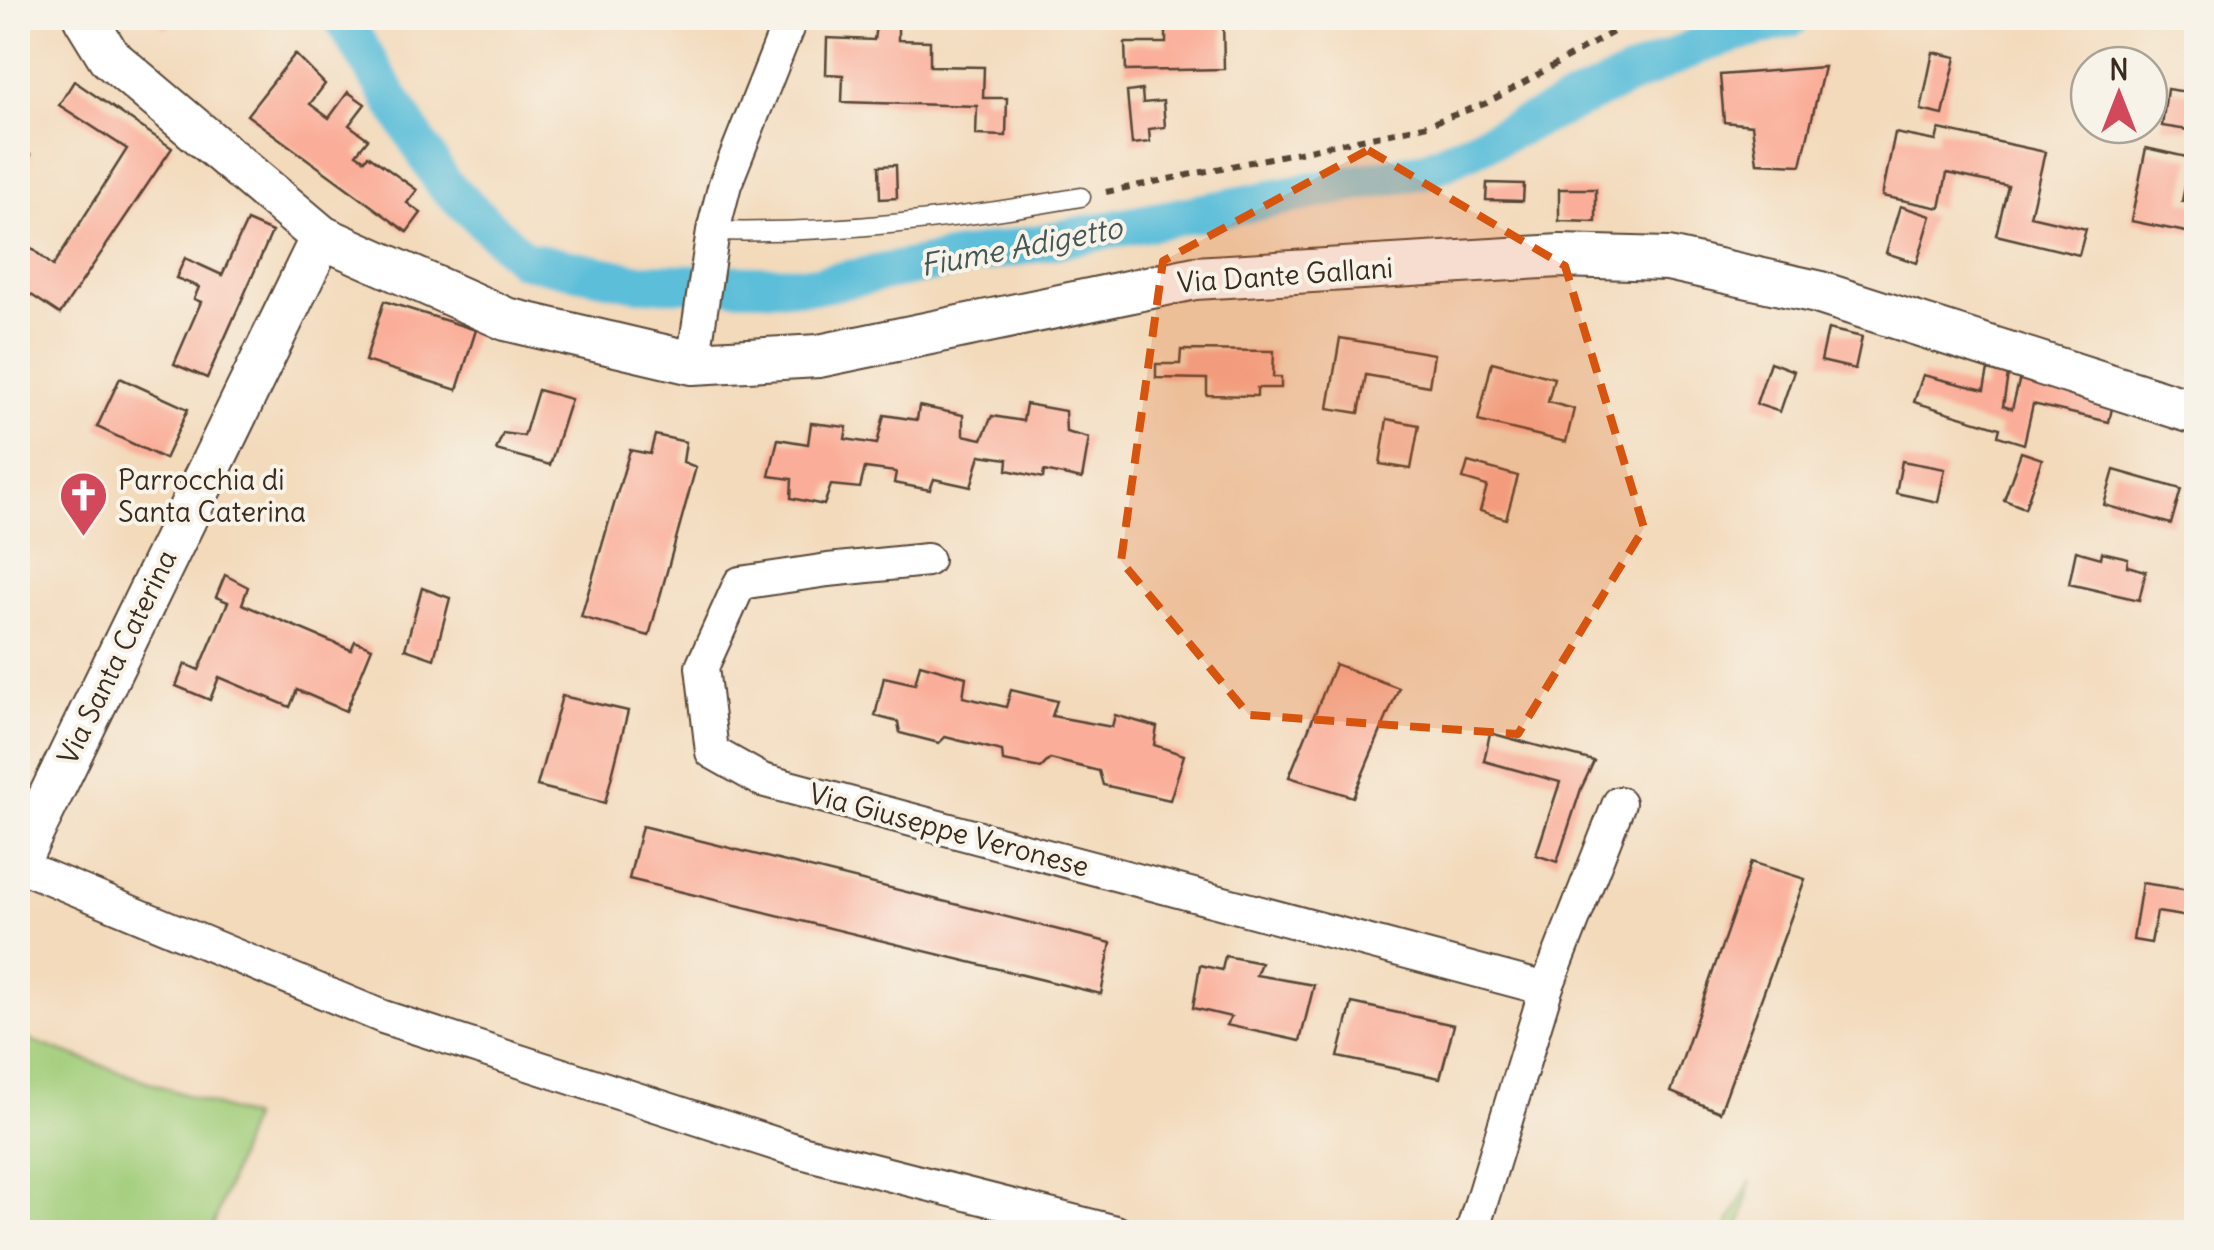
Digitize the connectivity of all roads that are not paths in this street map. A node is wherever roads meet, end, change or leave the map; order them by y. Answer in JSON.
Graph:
{"nodes":[{"id":1,"x":85,"y":18,"type":"edge"},
{"id":2,"x":791,"y":18,"type":"edge"},
{"id":3,"x":1080,"y":197,"type":"road end"},
{"id":4,"x":322,"y":237,"type":"junction"},
{"id":5,"x":711,"y":240,"type":"junction"},
{"id":6,"x":695,"y":354,"type":"junction"},
{"id":7,"x":2196,"y":412,"type":"edge"},
{"id":8,"x":927,"y":560,"type":"dead end"},
{"id":9,"x":1619,"y":804,"type":"dead end"},
{"id":10,"x":18,"y":863,"type":"edge"},
{"id":11,"x":1546,"y":989,"type":"junction"},
{"id":12,"x":1116,"y":1232,"type":"edge"},
{"id":13,"x":1472,"y":1232,"type":"edge"}],
"edges":[{"from":1,"to":4,"type":"street","name":"Via Dante Gallani"},
{"from":2,"to":5,"type":"street"},
{"from":3,"to":5,"type":"lane"},
{"from":4,"to":6,"type":"street","name":"Via Dante Gallani"},
{"from":4,"to":10,"type":"street","name":"Via Santa Caterina"},
{"from":5,"to":6,"type":"street"},
{"from":6,"to":7,"type":"street","name":"Via Dante Gallani"},
{"from":8,"to":11,"type":"street","name":"Via Giuseppe Veronese"},
{"from":9,"to":11,"type":"street"},
{"from":10,"to":12,"type":"street"},
{"from":11,"to":13,"type":"street"}]}
